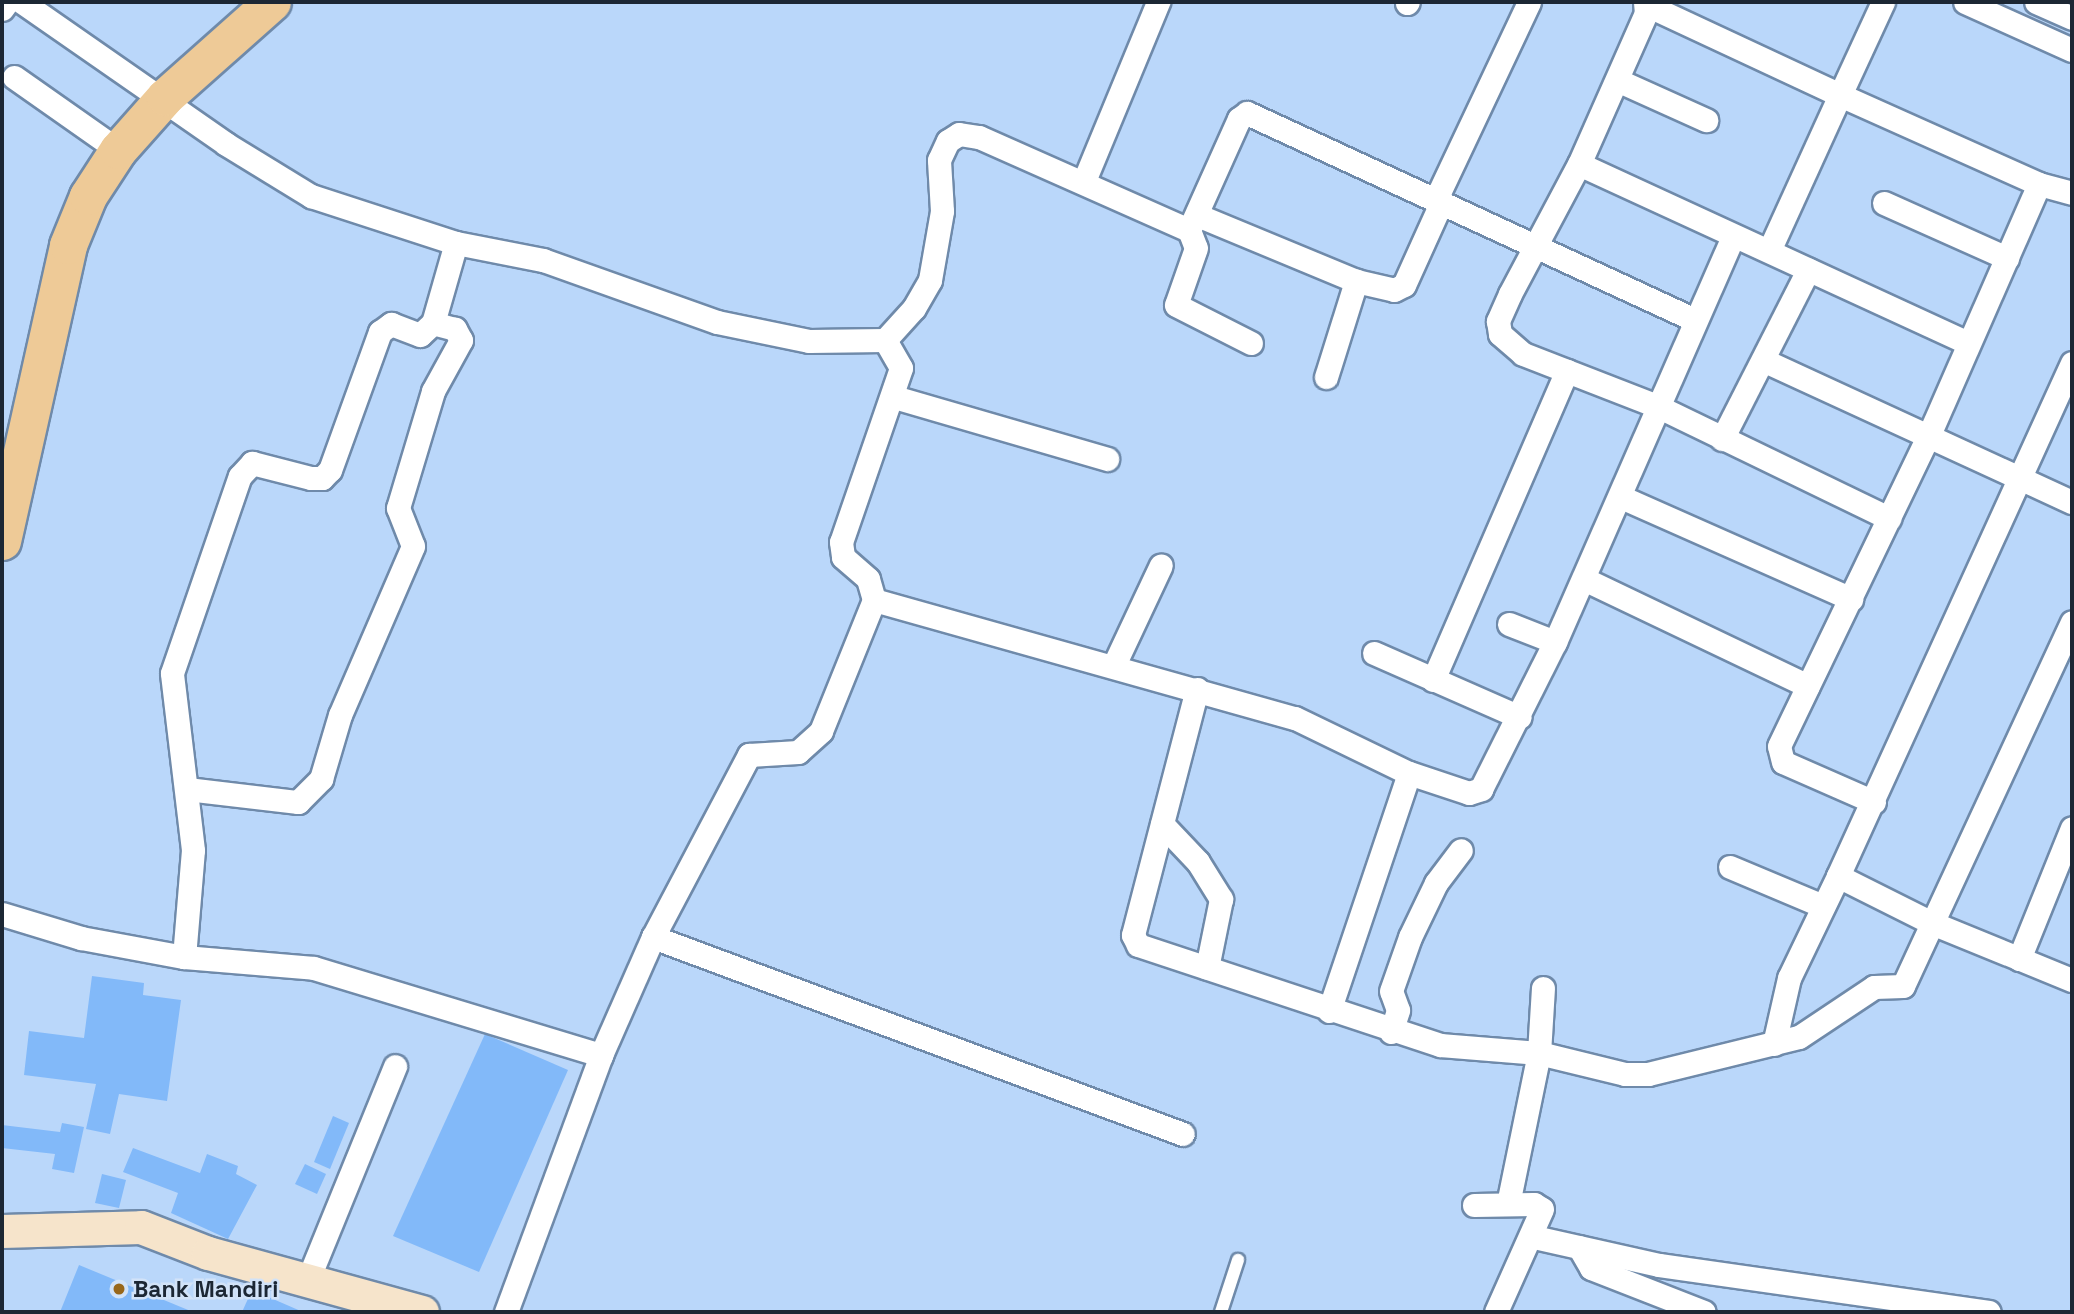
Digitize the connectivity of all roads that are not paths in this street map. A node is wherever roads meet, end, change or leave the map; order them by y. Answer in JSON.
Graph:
{"nodes":[{"id":1,"x":7,"y":2,"type":"edge"},
{"id":2,"x":22,"y":2,"type":"edge"},
{"id":3,"x":272,"y":2,"type":"edge"},
{"id":4,"x":1158,"y":2,"type":"edge"},
{"id":5,"x":1529,"y":2,"type":"edge"},
{"id":6,"x":1883,"y":2,"type":"edge"},
{"id":7,"x":1965,"y":2,"type":"edge"},
{"id":8,"x":2036,"y":2,"type":"edge"},
{"id":9,"x":1646,"y":3,"type":"edge"},
{"id":10,"x":2,"y":9,"type":"edge"},
{"id":11,"x":2072,"y":18,"type":"edge"},
{"id":12,"x":2072,"y":50,"type":"edge"},
{"id":13,"x":14,"y":77,"type":"dead end"},
{"id":14,"x":1617,"y":80,"type":"junction"},
{"id":15,"x":1840,"y":95,"type":"junction"},
{"id":16,"x":164,"y":97,"type":"junction"},
{"id":17,"x":1706,"y":120,"type":"dead end"},
{"id":18,"x":118,"y":150,"type":"junction"},
{"id":19,"x":1579,"y":164,"type":"junction"},
{"id":20,"x":1084,"y":181,"type":"junction"},
{"id":21,"x":2039,"y":184,"type":"junction"},
{"id":22,"x":2072,"y":193,"type":"edge"},
{"id":23,"x":1439,"y":200,"type":"junction"},
{"id":24,"x":1884,"y":203,"type":"dead end"},
{"id":25,"x":1193,"y":222,"type":"junction"},
{"id":26,"x":1732,"y":238,"type":"junction"},
{"id":27,"x":456,"y":243,"type":"junction"},
{"id":28,"x":1538,"y":247,"type":"junction"},
{"id":29,"x":1769,"y":251,"type":"junction"},
{"id":30,"x":2007,"y":258,"type":"junction"},
{"id":31,"x":1808,"y":270,"type":"junction"},
{"id":32,"x":1356,"y":281,"type":"junction"},
{"id":33,"x":1696,"y":320,"type":"junction"},
{"id":34,"x":433,"y":323,"type":"junction"},
{"id":35,"x":885,"y":340,"type":"junction"},
{"id":36,"x":1251,"y":343,"type":"dead end"},
{"id":37,"x":1968,"y":344,"type":"junction"},
{"id":38,"x":1765,"y":361,"type":"junction"},
{"id":39,"x":2072,"y":363,"type":"edge"},
{"id":40,"x":1567,"y":371,"type":"junction"},
{"id":41,"x":1326,"y":377,"type":"dead end"},
{"id":42,"x":894,"y":397,"type":"junction"},
{"id":43,"x":1657,"y":406,"type":"junction"},
{"id":44,"x":1928,"y":437,"type":"junction"},
{"id":45,"x":1723,"y":439,"type":"junction"},
{"id":46,"x":1107,"y":459,"type":"dead end"},
{"id":47,"x":2018,"y":479,"type":"junction"},
{"id":48,"x":1621,"y":497,"type":"junction"},
{"id":49,"x":2072,"y":502,"type":"edge"},
{"id":50,"x":1889,"y":518,"type":"junction"},
{"id":51,"x":3,"y":527,"type":"edge"},
{"id":52,"x":1161,"y":565,"type":"dead end"},
{"id":53,"x":1584,"y":579,"type":"junction"},
{"id":54,"x":1852,"y":598,"type":"junction"},
{"id":55,"x":874,"y":600,"type":"junction"},
{"id":56,"x":2072,"y":622,"type":"edge"},
{"id":57,"x":1509,"y":624,"type":"dead end"},
{"id":58,"x":1555,"y":642,"type":"junction"},
{"id":59,"x":1374,"y":653,"type":"dead end"},
{"id":60,"x":1114,"y":665,"type":"junction"},
{"id":61,"x":1433,"y":680,"type":"junction"},
{"id":62,"x":1808,"y":686,"type":"junction"},
{"id":63,"x":1197,"y":689,"type":"junction"},
{"id":64,"x":1520,"y":717,"type":"junction"},
{"id":65,"x":1409,"y":773,"type":"junction"},
{"id":66,"x":187,"y":789,"type":"junction"},
{"id":67,"x":1874,"y":802,"type":"junction"},
{"id":68,"x":1162,"y":824,"type":"junction"},
{"id":69,"x":2072,"y":828,"type":"edge"},
{"id":70,"x":1461,"y":850,"type":"dead end"},
{"id":71,"x":1730,"y":867,"type":"dead end"},
{"id":72,"x":1838,"y":876,"type":"junction"},
{"id":73,"x":1823,"y":905,"type":"junction"},
{"id":74,"x":2,"y":914,"type":"edge"},
{"id":75,"x":1932,"y":923,"type":"junction"},
{"id":76,"x":653,"y":937,"type":"junction"},
{"id":77,"x":184,"y":957,"type":"junction"},
{"id":78,"x":2019,"y":959,"type":"junction"},
{"id":79,"x":1207,"y":968,"type":"junction"},
{"id":80,"x":2072,"y":980,"type":"edge"},
{"id":81,"x":1543,"y":988,"type":"dead end"},
{"id":82,"x":1329,"y":1011,"type":"junction"},
{"id":83,"x":1391,"y":1032,"type":"junction"},
{"id":84,"x":1774,"y":1044,"type":"junction"},
{"id":85,"x":1539,"y":1053,"type":"junction"},
{"id":86,"x":601,"y":1055,"type":"junction"},
{"id":87,"x":395,"y":1066,"type":"dead end"},
{"id":88,"x":1183,"y":1135,"type":"dead end"},
{"id":89,"x":1508,"y":1203,"type":"junction"},
{"id":90,"x":1474,"y":1205,"type":"dead end"},
{"id":91,"x":2,"y":1230,"type":"edge"},
{"id":92,"x":1534,"y":1237,"type":"junction"},
{"id":93,"x":1579,"y":1247,"type":"junction"},
{"id":94,"x":1238,"y":1260,"type":"dead end"},
{"id":95,"x":307,"y":1282,"type":"junction"},
{"id":96,"x":422,"y":1312,"type":"edge"},
{"id":97,"x":506,"y":1312,"type":"edge"},
{"id":98,"x":1221,"y":1312,"type":"edge"},
{"id":99,"x":1496,"y":1312,"type":"edge"},
{"id":100,"x":1704,"y":1312,"type":"edge"},
{"id":101,"x":1989,"y":1312,"type":"edge"}],
"edges":[{"from":1,"to":10,"type":"street"},
{"from":2,"to":16,"type":"street"},
{"from":3,"to":16,"type":"main road"},
{"from":4,"to":20,"type":"street"},
{"from":5,"to":23,"type":"street"},
{"from":6,"to":15,"type":"street"},
{"from":7,"to":12,"type":"street"},
{"from":8,"to":11,"type":"street"},
{"from":9,"to":14,"type":"street"},
{"from":9,"to":15,"type":"street"},
{"from":13,"to":18,"type":"street"},
{"from":14,"to":17,"type":"street"},
{"from":14,"to":19,"type":"street"},
{"from":15,"to":21,"type":"street"},
{"from":15,"to":29,"type":"street"},
{"from":16,"to":18,"type":"main road"},
{"from":16,"to":27,"type":"street"},
{"from":18,"to":51,"type":"main road"},
{"from":19,"to":26,"type":"street"},
{"from":19,"to":28,"type":"street"},
{"from":20,"to":25,"type":"street"},
{"from":20,"to":35,"type":"street"},
{"from":21,"to":22,"type":"street"},
{"from":21,"to":30,"type":"street"},
{"from":23,"to":25,"type":"street"},
{"from":23,"to":28,"type":"street"},
{"from":23,"to":32,"type":"street"},
{"from":24,"to":30,"type":"street"},
{"from":25,"to":32,"type":"street"},
{"from":25,"to":36,"type":"street"},
{"from":26,"to":29,"type":"street"},
{"from":26,"to":33,"type":"street"},
{"from":27,"to":34,"type":"street"},
{"from":27,"to":35,"type":"street"},
{"from":28,"to":33,"type":"street"},
{"from":28,"to":40,"type":"street"},
{"from":29,"to":31,"type":"street"},
{"from":30,"to":37,"type":"street"},
{"from":31,"to":37,"type":"street"},
{"from":31,"to":38,"type":"street"},
{"from":32,"to":41,"type":"street"},
{"from":33,"to":43,"type":"street"},
{"from":34,"to":66,"type":"street"},
{"from":34,"to":66,"type":"street"},
{"from":35,"to":42,"type":"street"},
{"from":37,"to":44,"type":"street"},
{"from":38,"to":44,"type":"street"},
{"from":38,"to":45,"type":"street"},
{"from":39,"to":47,"type":"street"},
{"from":40,"to":43,"type":"street"},
{"from":40,"to":61,"type":"street"},
{"from":42,"to":46,"type":"street"},
{"from":42,"to":55,"type":"street"},
{"from":43,"to":45,"type":"street"},
{"from":43,"to":48,"type":"street"},
{"from":44,"to":47,"type":"street"},
{"from":44,"to":50,"type":"street"},
{"from":45,"to":50,"type":"street"},
{"from":47,"to":49,"type":"street"},
{"from":47,"to":67,"type":"street"},
{"from":48,"to":53,"type":"street"},
{"from":48,"to":54,"type":"street"},
{"from":50,"to":54,"type":"street"},
{"from":52,"to":60,"type":"street"},
{"from":53,"to":58,"type":"street"},
{"from":53,"to":62,"type":"street"},
{"from":54,"to":62,"type":"street"},
{"from":55,"to":60,"type":"street"},
{"from":55,"to":76,"type":"street"},
{"from":56,"to":75,"type":"street"},
{"from":57,"to":58,"type":"street"},
{"from":58,"to":64,"type":"street"},
{"from":59,"to":61,"type":"street"},
{"from":60,"to":63,"type":"street"},
{"from":61,"to":64,"type":"street"},
{"from":62,"to":67,"type":"street"},
{"from":63,"to":65,"type":"street"},
{"from":63,"to":68,"type":"street"},
{"from":64,"to":65,"type":"street"},
{"from":65,"to":82,"type":"street"},
{"from":66,"to":77,"type":"street"},
{"from":67,"to":72,"type":"street"},
{"from":68,"to":79,"type":"street"},
{"from":68,"to":79,"type":"street"},
{"from":69,"to":78,"type":"street"},
{"from":70,"to":83,"type":"street"},
{"from":71,"to":73,"type":"street"},
{"from":72,"to":73,"type":"street"},
{"from":72,"to":75,"type":"street"},
{"from":73,"to":84,"type":"street"},
{"from":74,"to":77,"type":"street"},
{"from":75,"to":78,"type":"street"},
{"from":75,"to":84,"type":"street"},
{"from":76,"to":86,"type":"street"},
{"from":76,"to":88,"type":"street"},
{"from":77,"to":86,"type":"street"},
{"from":78,"to":80,"type":"street"},
{"from":79,"to":82,"type":"street"},
{"from":81,"to":85,"type":"street"},
{"from":82,"to":83,"type":"street"},
{"from":83,"to":85,"type":"street"},
{"from":84,"to":85,"type":"street"},
{"from":85,"to":89,"type":"street"},
{"from":86,"to":97,"type":"street"},
{"from":87,"to":95,"type":"street"},
{"from":89,"to":90,"type":"street"},
{"from":89,"to":92,"type":"street"},
{"from":91,"to":95,"type":"street"},
{"from":92,"to":93,"type":"street"},
{"from":92,"to":99,"type":"street"},
{"from":93,"to":100,"type":"street"},
{"from":93,"to":101,"type":"street"},
{"from":94,"to":98,"type":"lane"},
{"from":95,"to":96,"type":"street"}]}
